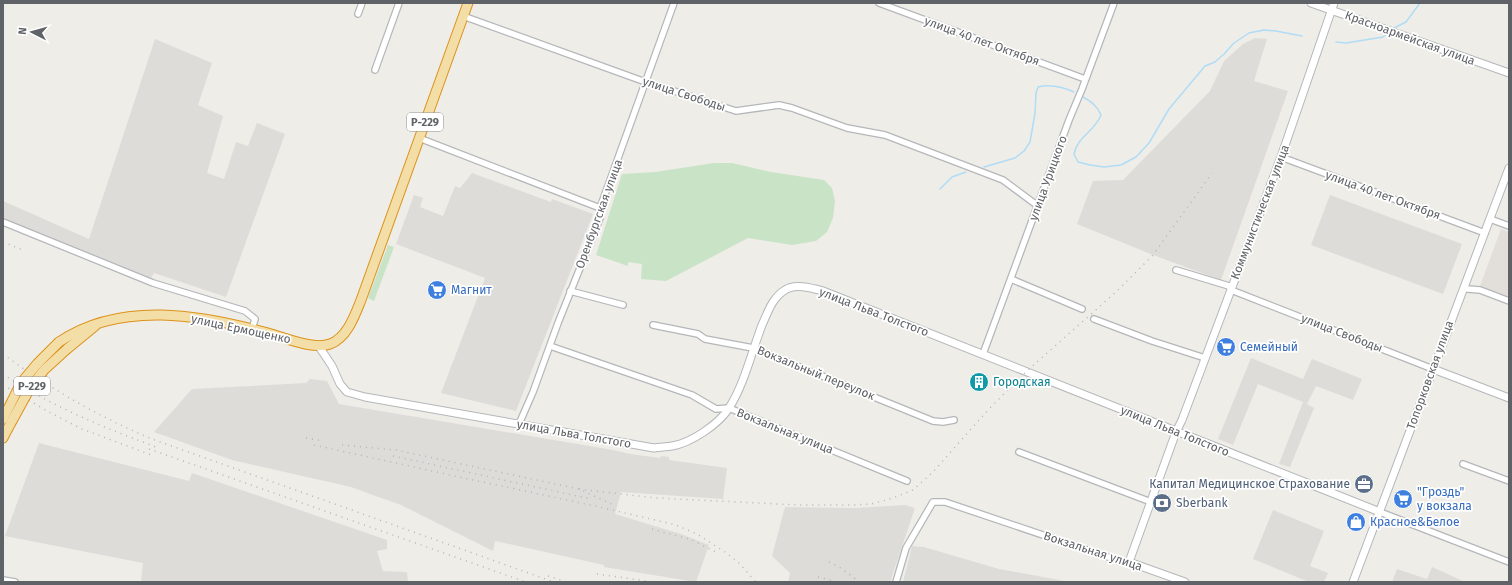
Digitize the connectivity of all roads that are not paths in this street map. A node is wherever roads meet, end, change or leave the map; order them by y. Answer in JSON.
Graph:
{"nodes":[{"id":1,"x":362,"y":3,"type":"edge"},
{"id":2,"x":399,"y":3,"type":"edge"},
{"id":3,"x":468,"y":3,"type":"edge"},
{"id":4,"x":674,"y":3,"type":"edge"},
{"id":5,"x":879,"y":3,"type":"edge"},
{"id":6,"x":1114,"y":3,"type":"edge"},
{"id":7,"x":1311,"y":3,"type":"edge"},
{"id":8,"x":1334,"y":3,"type":"edge"},
{"id":9,"x":891,"y":5,"type":"edge"},
{"id":10,"x":1332,"y":11,"type":"junction"},
{"id":11,"x":358,"y":14,"type":"dead end"},
{"id":12,"x":463,"y":16,"type":"junction"},
{"id":13,"x":375,"y":70,"type":"dead end"},
{"id":14,"x":1509,"y":74,"type":"edge"},
{"id":15,"x":1085,"y":79,"type":"junction"},
{"id":16,"x":646,"y":82,"type":"junction"},
{"id":17,"x":419,"y":138,"type":"junction"},
{"id":18,"x":1282,"y":157,"type":"junction"},
{"id":19,"x":1509,"y":168,"type":"edge"},
{"id":20,"x":1038,"y":206,"type":"junction"},
{"id":21,"x":600,"y":208,"type":"junction"},
{"id":22,"x":1490,"y":219,"type":"junction"},
{"id":23,"x":3,"y":222,"type":"edge"},
{"id":24,"x":1509,"y":226,"type":"edge"},
{"id":25,"x":1485,"y":233,"type":"junction"},
{"id":26,"x":1176,"y":270,"type":"dead end"},
{"id":27,"x":1011,"y":279,"type":"junction"},
{"id":28,"x":1464,"y":288,"type":"junction"},
{"id":29,"x":1231,"y":290,"type":"junction"},
{"id":30,"x":570,"y":291,"type":"junction"},
{"id":31,"x":1509,"y":301,"type":"edge"},
{"id":32,"x":623,"y":305,"type":"dead end"},
{"id":33,"x":1082,"y":309,"type":"dead end"},
{"id":34,"x":1094,"y":319,"type":"dead end"},
{"id":35,"x":98,"y":324,"type":"junction"},
{"id":36,"x":653,"y":325,"type":"dead end"},
{"id":37,"x":252,"y":329,"type":"junction"},
{"id":38,"x":318,"y":345,"type":"junction"},
{"id":39,"x":550,"y":346,"type":"junction"},
{"id":40,"x":753,"y":348,"type":"junction"},
{"id":41,"x":983,"y":354,"type":"junction"},
{"id":42,"x":1205,"y":358,"type":"junction"},
{"id":43,"x":1432,"y":368,"type":"junction"},
{"id":44,"x":1509,"y":398,"type":"edge"},
{"id":45,"x":729,"y":408,"type":"junction"},
{"id":46,"x":3,"y":419,"type":"edge"},
{"id":47,"x":954,"y":420,"type":"dead end"},
{"id":48,"x":519,"y":424,"type":"junction"},
{"id":49,"x":1176,"y":432,"type":"junction"},
{"id":50,"x":5,"y":434,"type":"edge"},
{"id":51,"x":1019,"y":452,"type":"dead end"},
{"id":52,"x":1463,"y":464,"type":"dead end"},
{"id":53,"x":907,"y":481,"type":"dead end"},
{"id":54,"x":1509,"y":481,"type":"edge"},
{"id":55,"x":1150,"y":502,"type":"junction"},
{"id":56,"x":1380,"y":512,"type":"junction"},
{"id":57,"x":1129,"y":562,"type":"junction"},
{"id":58,"x":1509,"y":562,"type":"edge"},
{"id":59,"x":3,"y":580,"type":"edge"},
{"id":60,"x":15,"y":582,"type":"edge"},
{"id":61,"x":896,"y":582,"type":"edge"},
{"id":62,"x":1185,"y":582,"type":"edge"},
{"id":63,"x":1353,"y":582,"type":"edge"}],
"edges":[{"from":1,"to":11,"type":"street"},
{"from":2,"to":13,"type":"street"},
{"from":3,"to":12,"type":"highway","number":"Р-229"},
{"from":4,"to":16,"type":"street","name":"Оренбургская улица"},
{"from":5,"to":9,"type":"street","name":"улица 40 лет Октября"},
{"from":6,"to":15,"type":"street","name":"улица Урицкого"},
{"from":7,"to":10,"type":"street","name":"Красноармейская улица"},
{"from":8,"to":10,"type":"street","name":"Коммунистическая улица"},
{"from":9,"to":15,"type":"street","name":"улица 40 лет Октября"},
{"from":10,"to":14,"type":"street","name":"Красноармейская улица"},
{"from":10,"to":18,"type":"street","name":"Коммунистическая улица"},
{"from":12,"to":16,"type":"street","name":"улица Свободы"},
{"from":12,"to":17,"type":"highway","number":"Р-229"},
{"from":15,"to":20,"type":"street","name":"улица Урицкого"},
{"from":16,"to":20,"type":"street","name":"улица Свободы"},
{"from":16,"to":21,"type":"street","name":"Оренбургская улица"},
{"from":17,"to":21,"type":"street"},
{"from":17,"to":38,"type":"highway","name":"улица Ермощенко","number":"Р-229"},
{"from":18,"to":25,"type":"street","name":"улица 40 лет Октября"},
{"from":18,"to":29,"type":"street","name":"Коммунистическая улица"},
{"from":19,"to":22,"type":"street","name":"Топорковская улица"},
{"from":20,"to":27,"type":"street","name":"улица Урицкого"},
{"from":21,"to":30,"type":"street","name":"Оренбургская улица"},
{"from":22,"to":24,"type":"street"},
{"from":22,"to":25,"type":"street","name":"Топорковская улица"},
{"from":23,"to":37,"type":"street"},
{"from":25,"to":28,"type":"street","name":"Топорковская улица"},
{"from":26,"to":29,"type":"street","name":"улица Свободы"},
{"from":27,"to":33,"type":"street"},
{"from":27,"to":41,"type":"street","name":"улица Урицкого"},
{"from":28,"to":31,"type":"street"},
{"from":28,"to":43,"type":"street","name":"Топорковская улица"},
{"from":29,"to":42,"type":"street","name":"Коммунистическая улица"},
{"from":29,"to":43,"type":"street","name":"улица Свободы"},
{"from":30,"to":32,"type":"street"},
{"from":30,"to":39,"type":"street","name":"Оренбургская улица"},
{"from":34,"to":42,"type":"street"},
{"from":35,"to":37,"type":"highway","name":"улица Ермощенко","number":"Р-229"},
{"from":35,"to":46,"type":"highway","number":"Р-229","bridge":true},
{"from":35,"to":50,"type":"highway","number":"Р-229","bridge":true},
{"from":36,"to":40,"type":"street","name":"Вокзальный переулок"},
{"from":37,"to":38,"type":"highway","name":"улица Ермощенко","number":"Р-229"},
{"from":38,"to":48,"type":"street","name":"улица Льва Толстого"},
{"from":39,"to":45,"type":"street","name":"Вокзальная улица"},
{"from":39,"to":48,"type":"street","name":"Оренбургская улица"},
{"from":40,"to":41,"type":"street","name":"улица Льва Толстого"},
{"from":40,"to":45,"type":"street","name":"улица Льва Толстого"},
{"from":40,"to":47,"type":"street","name":"Вокзальный переулок"},
{"from":41,"to":49,"type":"street","name":"улица Льва Толстого"},
{"from":42,"to":49,"type":"street","name":"Коммунистическая улица"},
{"from":43,"to":44,"type":"street","name":"улица Свободы"},
{"from":43,"to":56,"type":"street","name":"Топорковская улица"},
{"from":45,"to":48,"type":"street","name":"улица Льва Толстого"},
{"from":45,"to":53,"type":"street","name":"Вокзальная улица"},
{"from":49,"to":55,"type":"street","name":"Коммунистическая улица"},
{"from":49,"to":56,"type":"street","name":"улица Льва Толстого"},
{"from":51,"to":55,"type":"street"},
{"from":52,"to":54,"type":"street"},
{"from":55,"to":57,"type":"street"},
{"from":56,"to":58,"type":"street","name":"улица Льва Толстого"},
{"from":56,"to":63,"type":"street","name":"Топорковская улица"},
{"from":57,"to":61,"type":"street","name":"Вокзальная улица"},
{"from":57,"to":62,"type":"street","name":"Вокзальная улица"},
{"from":59,"to":60,"type":"street"}]}
